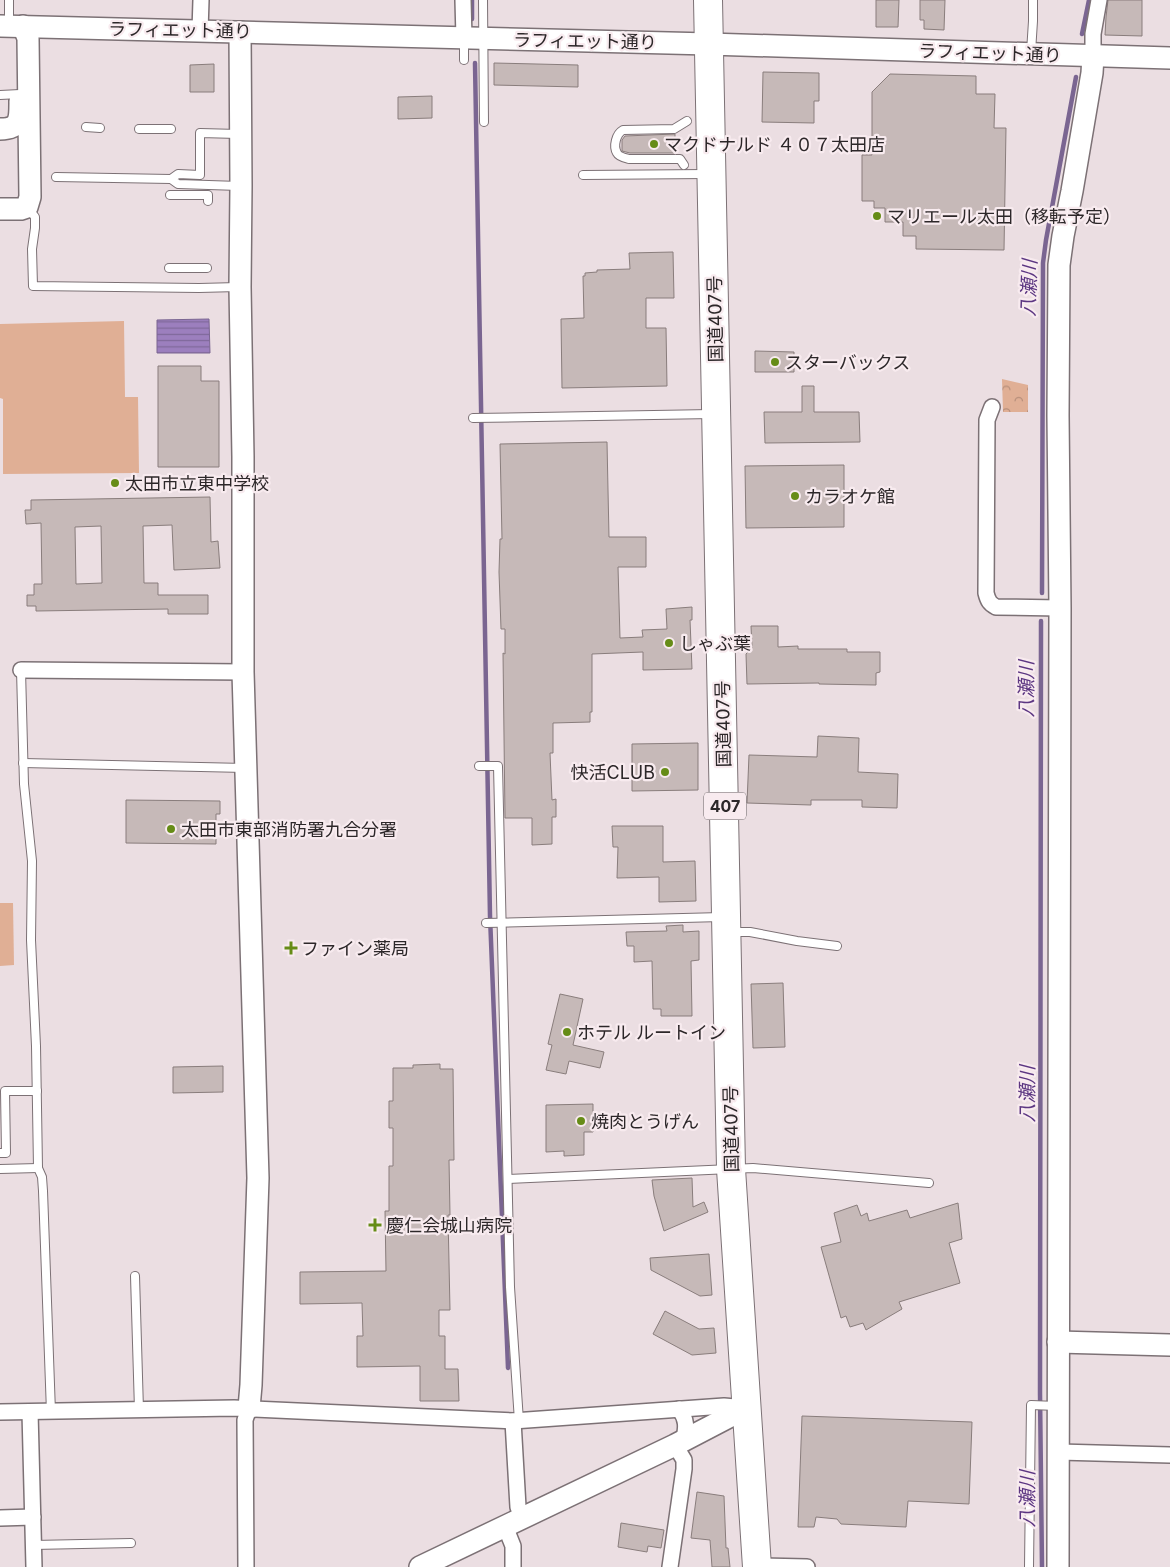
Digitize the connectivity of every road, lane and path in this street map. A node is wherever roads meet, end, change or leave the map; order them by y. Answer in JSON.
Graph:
{"nodes":[{"id":1,"x":9,"y":0,"type":"edge"},
{"id":2,"x":201,"y":0,"type":"edge"},
{"id":3,"x":463,"y":0,"type":"edge"},
{"id":4,"x":483,"y":0,"type":"edge"},
{"id":5,"x":708,"y":0,"type":"edge"},
{"id":6,"x":1033,"y":0,"type":"edge"},
{"id":7,"x":1099,"y":0,"type":"edge"},
{"id":8,"x":11,"y":26,"type":"edge"},
{"id":9,"x":200,"y":31,"type":"junction"},
{"id":10,"x":240,"y":32,"type":"junction"},
{"id":11,"x":474,"y":38,"type":"junction"},
{"id":12,"x":710,"y":44,"type":"junction"},
{"id":13,"x":1030,"y":54,"type":"junction"},
{"id":14,"x":1093,"y":56,"type":"junction"},
{"id":15,"x":1170,"y":58,"type":"edge"},
{"id":16,"x":464,"y":60,"type":"dead end"},
{"id":17,"x":10,"y":95,"type":"edge"},
{"id":18,"x":687,"y":121,"type":"dead end"},
{"id":19,"x":484,"y":122,"type":"dead end"},
{"id":20,"x":86,"y":127,"type":"dead end"},
{"id":21,"x":100,"y":128,"type":"dead end"},
{"id":22,"x":0,"y":129,"type":"edge"},
{"id":23,"x":138,"y":129,"type":"dead end"},
{"id":24,"x":171,"y":129,"type":"dead end"},
{"id":25,"x":241,"y":134,"type":"junction"},
{"id":26,"x":684,"y":165,"type":"dead end"},
{"id":27,"x":712,"y":174,"type":"junction"},
{"id":28,"x":583,"y":175,"type":"dead end"},
{"id":29,"x":56,"y":177,"type":"dead end"},
{"id":30,"x":170,"y":179,"type":"junction"},
{"id":31,"x":241,"y":186,"type":"junction"},
{"id":32,"x":170,"y":195,"type":"dead end"},
{"id":33,"x":208,"y":201,"type":"dead end"},
{"id":34,"x":27,"y":207,"type":"junction"},
{"id":35,"x":0,"y":209,"type":"edge"},
{"id":36,"x":169,"y":268,"type":"dead end"},
{"id":37,"x":207,"y":268,"type":"dead end"},
{"id":38,"x":240,"y":287,"type":"junction"},
{"id":39,"x":992,"y":407,"type":"dead end"},
{"id":40,"x":716,"y":414,"type":"junction"},
{"id":41,"x":474,"y":418,"type":"dead end"},
{"id":42,"x":1060,"y":608,"type":"junction"},
{"id":43,"x":21,"y":670,"type":"joint"},
{"id":44,"x":243,"y":672,"type":"junction"},
{"id":45,"x":24,"y":763,"type":"junction"},
{"id":46,"x":481,"y":766,"type":"dead end"},
{"id":47,"x":245,"y":768,"type":"junction"},
{"id":48,"x":486,"y":923,"type":"dead end"},
{"id":49,"x":499,"y":923,"type":"junction"},
{"id":50,"x":727,"y":925,"type":"junction"},
{"id":51,"x":837,"y":946,"type":"dead end"},
{"id":52,"x":37,"y":1091,"type":"junction"},
{"id":53,"x":0,"y":1153,"type":"edge"},
{"id":54,"x":38,"y":1168,"type":"junction"},
{"id":55,"x":0,"y":1169,"type":"edge"},
{"id":56,"x":731,"y":1169,"type":"junction"},
{"id":57,"x":508,"y":1179,"type":"junction"},
{"id":58,"x":929,"y":1183,"type":"dead end"},
{"id":59,"x":135,"y":1276,"type":"dead end"},
{"id":60,"x":1058,"y":1342,"type":"junction"},
{"id":61,"x":1170,"y":1345,"type":"edge"},
{"id":62,"x":1054,"y":1406,"type":"junction"},
{"id":63,"x":248,"y":1408,"type":"junction"},
{"id":64,"x":746,"y":1408,"type":"junction"},
{"id":65,"x":679,"y":1409,"type":"junction"},
{"id":66,"x":139,"y":1410,"type":"junction"},
{"id":67,"x":0,"y":1412,"type":"edge"},
{"id":68,"x":30,"y":1412,"type":"junction"},
{"id":69,"x":51,"y":1412,"type":"junction"},
{"id":70,"x":516,"y":1421,"type":"junction"},
{"id":71,"x":679,"y":1443,"type":"junction"},
{"id":72,"x":1059,"y":1452,"type":"junction"},
{"id":73,"x":1170,"y":1454,"type":"edge"},
{"id":74,"x":33,"y":1517,"type":"junction"},
{"id":75,"x":0,"y":1518,"type":"edge"},
{"id":76,"x":514,"y":1522,"type":"junction"},
{"id":77,"x":131,"y":1543,"type":"dead end"},
{"id":78,"x":33,"y":1546,"type":"junction"},
{"id":79,"x":34,"y":1567,"type":"edge"},
{"id":80,"x":246,"y":1567,"type":"edge"},
{"id":81,"x":420,"y":1567,"type":"edge"},
{"id":82,"x":513,"y":1567,"type":"edge"},
{"id":83,"x":670,"y":1567,"type":"edge"},
{"id":84,"x":757,"y":1567,"type":"edge"},
{"id":85,"x":807,"y":1567,"type":"edge"},
{"id":86,"x":1029,"y":1567,"type":"edge"},
{"id":87,"x":1058,"y":1567,"type":"edge"}],
"edges":[{"from":1,"to":8,"type":"lane"},
{"from":2,"to":9,"type":"street"},
{"from":3,"to":11,"type":"street"},
{"from":4,"to":11,"type":"lane"},
{"from":5,"to":12,"type":"highway","name":"国道407号","number":"407"},
{"from":6,"to":13,"type":"lane"},
{"from":7,"to":14,"type":"street"},
{"from":8,"to":9,"type":"street","name":"ラフィエット通り"},
{"from":8,"to":17,"type":"street"},
{"from":8,"to":34,"type":"street"},
{"from":9,"to":10,"type":"street","name":"ラフィエット通り"},
{"from":10,"to":11,"type":"street","name":"ラフィエット通り"},
{"from":10,"to":25,"type":"street"},
{"from":11,"to":12,"type":"street","name":"ラフィエット通り"},
{"from":11,"to":16,"type":"lane"},
{"from":11,"to":19,"type":"lane"},
{"from":12,"to":13,"type":"street","name":"ラフィエット通り"},
{"from":12,"to":27,"type":"highway","name":"国道407号","number":"407"},
{"from":13,"to":14,"type":"street","name":"ラフィエット通り"},
{"from":14,"to":15,"type":"street","name":"ラフィエット通り"},
{"from":14,"to":42,"type":"street"},
{"from":17,"to":22,"type":"street"},
{"from":18,"to":26,"type":"lane"},
{"from":20,"to":21,"type":"lane"},
{"from":23,"to":24,"type":"lane"},
{"from":25,"to":30,"type":"lane"},
{"from":25,"to":31,"type":"street"},
{"from":27,"to":28,"type":"lane"},
{"from":27,"to":40,"type":"highway","name":"国道407号","number":"407"},
{"from":29,"to":30,"type":"lane"},
{"from":30,"to":31,"type":"lane"},
{"from":31,"to":38,"type":"street"},
{"from":32,"to":33,"type":"lane"},
{"from":34,"to":35,"type":"street"},
{"from":34,"to":38,"type":"lane"},
{"from":36,"to":37,"type":"lane"},
{"from":38,"to":44,"type":"street"},
{"from":39,"to":42,"type":"street"},
{"from":40,"to":41,"type":"lane"},
{"from":40,"to":50,"type":"highway","name":"国道407号","number":"407"},
{"from":42,"to":60,"type":"street"},
{"from":43,"to":44,"type":"street"},
{"from":43,"to":45,"type":"lane"},
{"from":44,"to":47,"type":"street"},
{"from":45,"to":47,"type":"lane"},
{"from":45,"to":52,"type":"lane"},
{"from":46,"to":49,"type":"lane"},
{"from":47,"to":63,"type":"street"},
{"from":48,"to":49,"type":"lane"},
{"from":49,"to":50,"type":"lane"},
{"from":49,"to":57,"type":"lane"},
{"from":50,"to":51,"type":"lane"},
{"from":50,"to":56,"type":"highway","name":"国道407号","number":"407"},
{"from":52,"to":53,"type":"lane"},
{"from":52,"to":54,"type":"lane"},
{"from":54,"to":55,"type":"lane"},
{"from":54,"to":69,"type":"lane"},
{"from":56,"to":57,"type":"lane"},
{"from":56,"to":58,"type":"lane"},
{"from":56,"to":64,"type":"highway","name":"国道407号","number":"407"},
{"from":57,"to":70,"type":"lane"},
{"from":59,"to":66,"type":"lane"},
{"from":60,"to":61,"type":"street"},
{"from":60,"to":62,"type":"street"},
{"from":62,"to":72,"type":"street"},
{"from":62,"to":86,"type":"lane"},
{"from":63,"to":66,"type":"street"},
{"from":63,"to":70,"type":"street"},
{"from":63,"to":80,"type":"street"},
{"from":64,"to":65,"type":"street"},
{"from":64,"to":71,"type":"street"},
{"from":64,"to":84,"type":"highway","name":"国道407号","number":"407"},
{"from":65,"to":70,"type":"street"},
{"from":65,"to":71,"type":"street"},
{"from":66,"to":69,"type":"street"},
{"from":67,"to":68,"type":"street"},
{"from":68,"to":69,"type":"street"},
{"from":68,"to":74,"type":"street"},
{"from":70,"to":76,"type":"street"},
{"from":71,"to":76,"type":"street"},
{"from":71,"to":83,"type":"street"},
{"from":72,"to":73,"type":"street"},
{"from":72,"to":87,"type":"street"},
{"from":74,"to":75,"type":"street"},
{"from":74,"to":78,"type":"street"},
{"from":76,"to":81,"type":"street"},
{"from":76,"to":82,"type":"street"},
{"from":77,"to":78,"type":"lane"},
{"from":78,"to":79,"type":"street"},
{"from":84,"to":85,"type":"street"}]}
